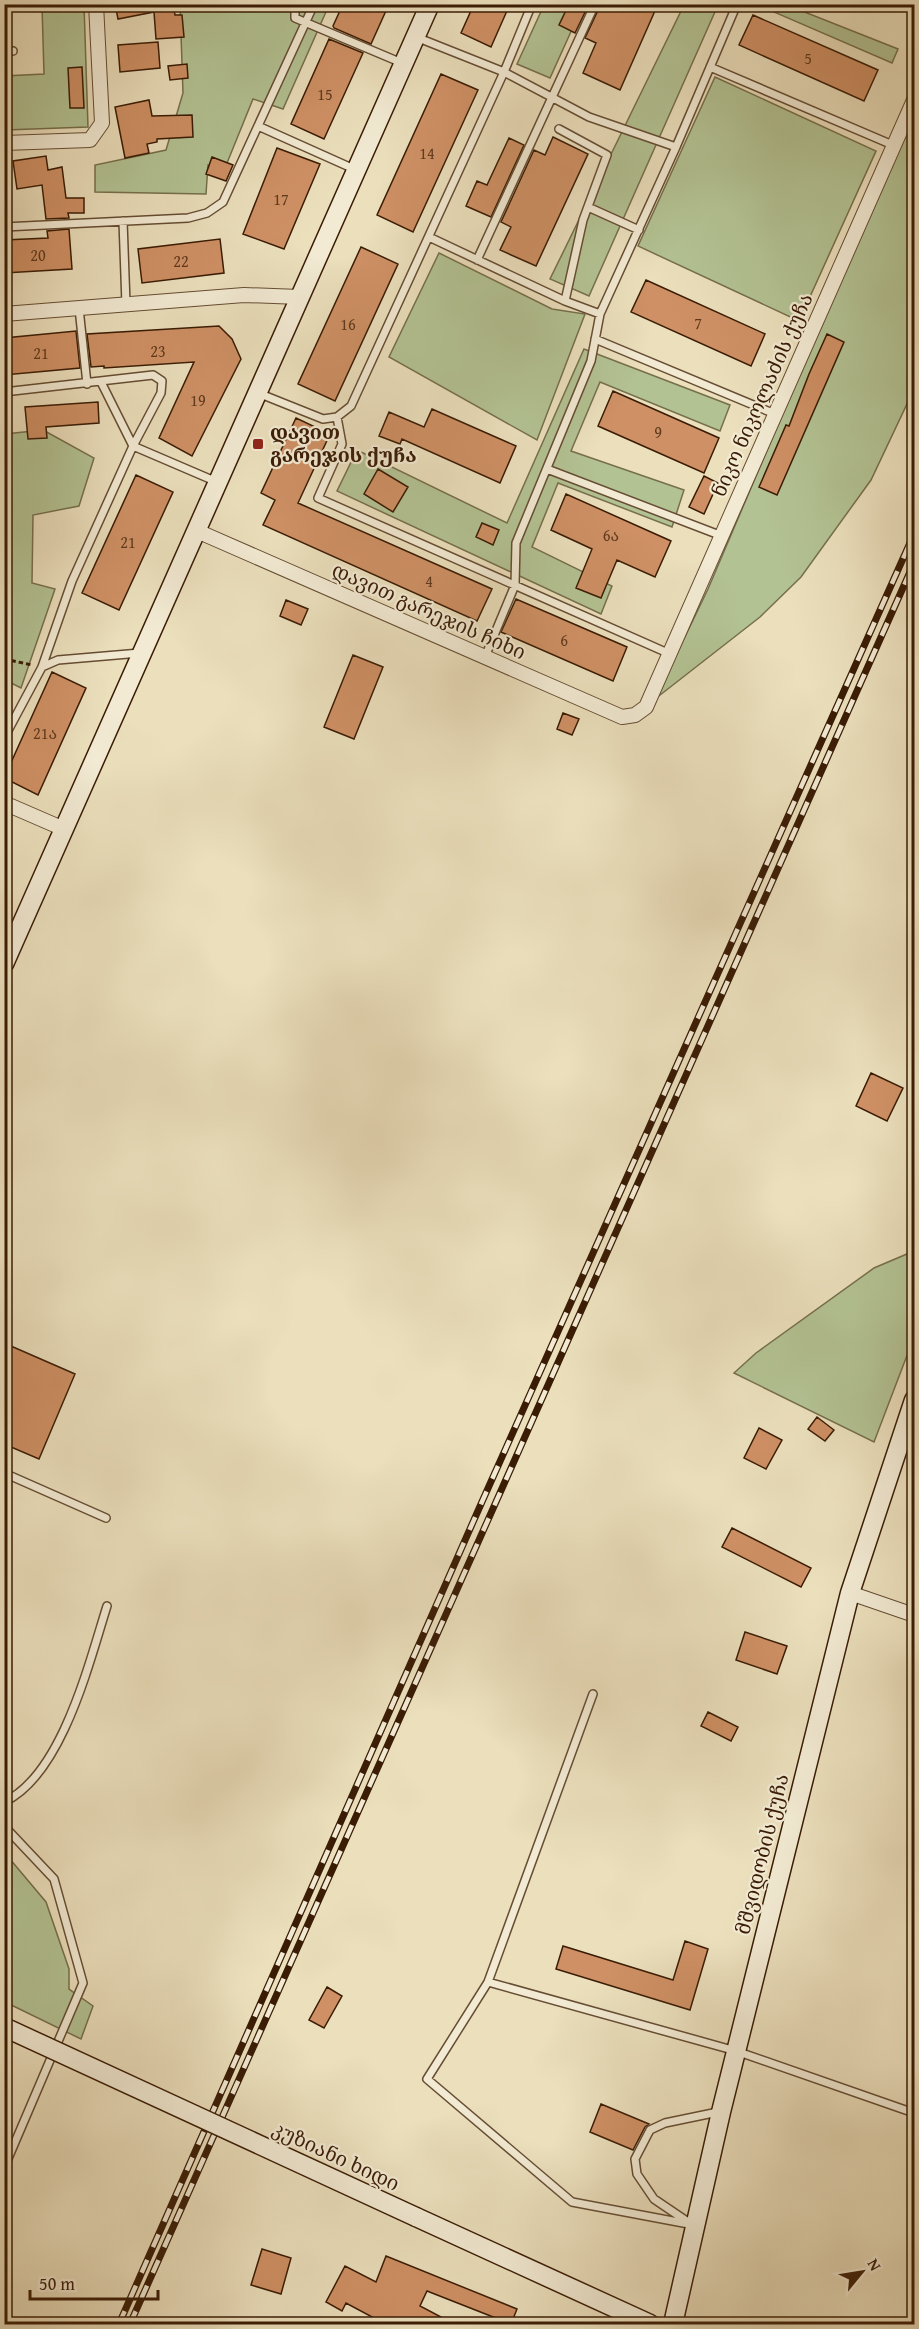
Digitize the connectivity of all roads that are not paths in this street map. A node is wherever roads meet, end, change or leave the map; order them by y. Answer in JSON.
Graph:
{"nodes":[{"id":1,"x":96,"y":4,"type":"edge"},
{"id":2,"x":295,"y":4,"type":"edge"},
{"id":3,"x":314,"y":4,"type":"edge"},
{"id":4,"x":430,"y":4,"type":"edge"},
{"id":5,"x":532,"y":4,"type":"edge"},
{"id":6,"x":595,"y":4,"type":"edge"},
{"id":7,"x":737,"y":4,"type":"edge"},
{"id":8,"x":306,"y":22,"type":"junction"},
{"id":9,"x":416,"y":38,"type":"junction"},
{"id":10,"x":404,"y":64,"type":"junction"},
{"id":11,"x":711,"y":67,"type":"junction"},
{"id":12,"x":504,"y":72,"type":"junction"},
{"id":13,"x":552,"y":98,"type":"junction"},
{"id":14,"x":915,"y":100,"type":"edge"},
{"id":15,"x":258,"y":126,"type":"junction"},
{"id":16,"x":559,"y":129,"type":"dead end"},
{"id":17,"x":4,"y":143,"type":"edge"},
{"id":18,"x":895,"y":146,"type":"junction"},
{"id":19,"x":676,"y":147,"type":"junction"},
{"id":20,"x":357,"y":170,"type":"junction"},
{"id":21,"x":588,"y":207,"type":"junction"},
{"id":22,"x":123,"y":221,"type":"junction"},
{"id":23,"x":4,"y":227,"type":"edge"},
{"id":24,"x":639,"y":230,"type":"junction"},
{"id":25,"x":429,"y":237,"type":"junction"},
{"id":26,"x":477,"y":260,"type":"junction"},
{"id":27,"x":300,"y":297,"type":"junction"},
{"id":28,"x":565,"y":301,"type":"junction"},
{"id":29,"x":126,"y":304,"type":"junction"},
{"id":30,"x":80,"y":308,"type":"junction"},
{"id":31,"x":4,"y":314,"type":"edge"},
{"id":32,"x":600,"y":314,"type":"junction"},
{"id":33,"x":595,"y":339,"type":"junction"},
{"id":34,"x":101,"y":382,"type":"junction"},
{"id":35,"x":87,"y":384,"type":"junction"},
{"id":36,"x":4,"y":392,"type":"edge"},
{"id":37,"x":258,"y":393,"type":"junction"},
{"id":38,"x":775,"y":414,"type":"junction"},
{"id":39,"x":337,"y":417,"type":"junction"},
{"id":40,"x":133,"y":446,"type":"junction"},
{"id":41,"x":547,"y":469,"type":"junction"},
{"id":42,"x":218,"y":482,"type":"junction"},
{"id":43,"x":196,"y":531,"type":"junction"},
{"id":44,"x":722,"y":536,"type":"junction"},
{"id":45,"x":515,"y":585,"type":"junction"},
{"id":46,"x":142,"y":653,"type":"junction"},
{"id":47,"x":669,"y":654,"type":"junction"},
{"id":48,"x":485,"y":657,"type":"junction"},
{"id":49,"x":42,"y":667,"type":"junction"},
{"id":50,"x":646,"y":707,"type":"joint"},
{"id":51,"x":4,"y":738,"type":"edge"},
{"id":52,"x":4,"y":803,"type":"edge"},
{"id":53,"x":64,"y":829,"type":"junction"},
{"id":54,"x":4,"y":964,"type":"edge"},
{"id":55,"x":915,"y":1400,"type":"edge"},
{"id":56,"x":4,"y":1473,"type":"edge"},
{"id":57,"x":106,"y":1518,"type":"dead end"},
{"id":58,"x":850,"y":1593,"type":"junction"},
{"id":59,"x":107,"y":1606,"type":"dead end"},
{"id":60,"x":915,"y":1615,"type":"edge"},
{"id":61,"x":593,"y":1694,"type":"dead end"},
{"id":62,"x":4,"y":1802,"type":"edge"},
{"id":63,"x":4,"y":1826,"type":"edge"},
{"id":64,"x":488,"y":1982,"type":"junction"},
{"id":65,"x":4,"y":2027,"type":"edge"},
{"id":66,"x":736,"y":2051,"type":"junction"},
{"id":67,"x":721,"y":2112,"type":"junction"},
{"id":68,"x":915,"y":2113,"type":"edge"},
{"id":69,"x":4,"y":2168,"type":"edge"},
{"id":70,"x":694,"y":2225,"type":"junction"},
{"id":71,"x":650,"y":2325,"type":"edge"},
{"id":72,"x":673,"y":2325,"type":"edge"}],
"edges":[{"from":1,"to":17,"type":"street"},
{"from":2,"to":8,"type":"lane"},
{"from":3,"to":8,"type":"lane"},
{"from":4,"to":9,"type":"main road"},
{"from":5,"to":12,"type":"lane"},
{"from":6,"to":13,"type":"lane"},
{"from":7,"to":11,"type":"lane"},
{"from":8,"to":10,"type":"lane"},
{"from":8,"to":15,"type":"lane"},
{"from":9,"to":10,"type":"main road"},
{"from":9,"to":12,"type":"lane"},
{"from":10,"to":20,"type":"main road"},
{"from":11,"to":18,"type":"lane"},
{"from":11,"to":19,"type":"lane"},
{"from":12,"to":13,"type":"lane"},
{"from":12,"to":25,"type":"lane"},
{"from":13,"to":19,"type":"lane"},
{"from":13,"to":26,"type":"lane"},
{"from":14,"to":18,"type":"street","name":"ნიკო ნიკოლაძის ქუჩა"},
{"from":15,"to":20,"type":"lane"},
{"from":15,"to":22,"type":"lane"},
{"from":16,"to":21,"type":"lane"},
{"from":18,"to":38,"type":"street","name":"ნიკო ნიკოლაძის ქუჩა"},
{"from":19,"to":24,"type":"lane"},
{"from":20,"to":27,"type":"main road"},
{"from":21,"to":24,"type":"lane"},
{"from":21,"to":28,"type":"lane"},
{"from":22,"to":23,"type":"lane"},
{"from":22,"to":29,"type":"lane"},
{"from":24,"to":32,"type":"lane"},
{"from":25,"to":26,"type":"lane"},
{"from":25,"to":39,"type":"lane"},
{"from":26,"to":28,"type":"lane"},
{"from":27,"to":29,"type":"street"},
{"from":27,"to":37,"type":"main road"},
{"from":28,"to":32,"type":"lane"},
{"from":29,"to":30,"type":"street"},
{"from":30,"to":31,"type":"street"},
{"from":30,"to":35,"type":"lane"},
{"from":32,"to":33,"type":"lane"},
{"from":33,"to":38,"type":"lane"},
{"from":33,"to":41,"type":"lane"},
{"from":34,"to":35,"type":"lane"},
{"from":34,"to":40,"type":"lane"},
{"from":34,"to":40,"type":"lane"},
{"from":35,"to":36,"type":"lane"},
{"from":37,"to":39,"type":"lane"},
{"from":37,"to":42,"type":"main road"},
{"from":38,"to":44,"type":"street","name":"ნიკო ნიკოლაძის ქუჩა"},
{"from":39,"to":45,"type":"lane"},
{"from":40,"to":42,"type":"lane"},
{"from":40,"to":49,"type":"lane"},
{"from":41,"to":44,"type":"lane"},
{"from":41,"to":45,"type":"lane"},
{"from":42,"to":43,"type":"main road"},
{"from":43,"to":46,"type":"main road"},
{"from":43,"to":48,"type":"street","name":"დავით გარეჯის ჩიხი"},
{"from":44,"to":47,"type":"street","name":"ნიკო ნიკოლაძის ქუჩა"},
{"from":45,"to":47,"type":"lane"},
{"from":45,"to":48,"type":"lane"},
{"from":46,"to":49,"type":"lane"},
{"from":46,"to":53,"type":"main road"},
{"from":47,"to":50,"type":"street","name":"ნიკო ნიკოლაძის ქუჩა"},
{"from":48,"to":50,"type":"street","name":"დავით გარეჯის ჩიხი"},
{"from":49,"to":51,"type":"lane"},
{"from":52,"to":53,"type":"street"},
{"from":53,"to":54,"type":"main road"},
{"from":55,"to":58,"type":"main road","name":"მშვიდობის ქუჩა"},
{"from":56,"to":57,"type":"lane"},
{"from":58,"to":60,"type":"street"},
{"from":58,"to":66,"type":"main road","name":"მშვიდობის ქუჩა"},
{"from":59,"to":62,"type":"lane"},
{"from":61,"to":64,"type":"lane"},
{"from":63,"to":69,"type":"lane"},
{"from":64,"to":66,"type":"lane"},
{"from":64,"to":70,"type":"lane"},
{"from":65,"to":71,"type":"main road","name":"კუზიანი ხიდი","bridge":true},
{"from":66,"to":67,"type":"main road","name":"მშვიდობის ქუჩა"},
{"from":66,"to":68,"type":"lane"},
{"from":67,"to":70,"type":"main road","name":"მშვიდობის ქუჩა"},
{"from":67,"to":70,"type":"lane"},
{"from":70,"to":72,"type":"main road","name":"მშვიდობის ქუჩა"}]}
